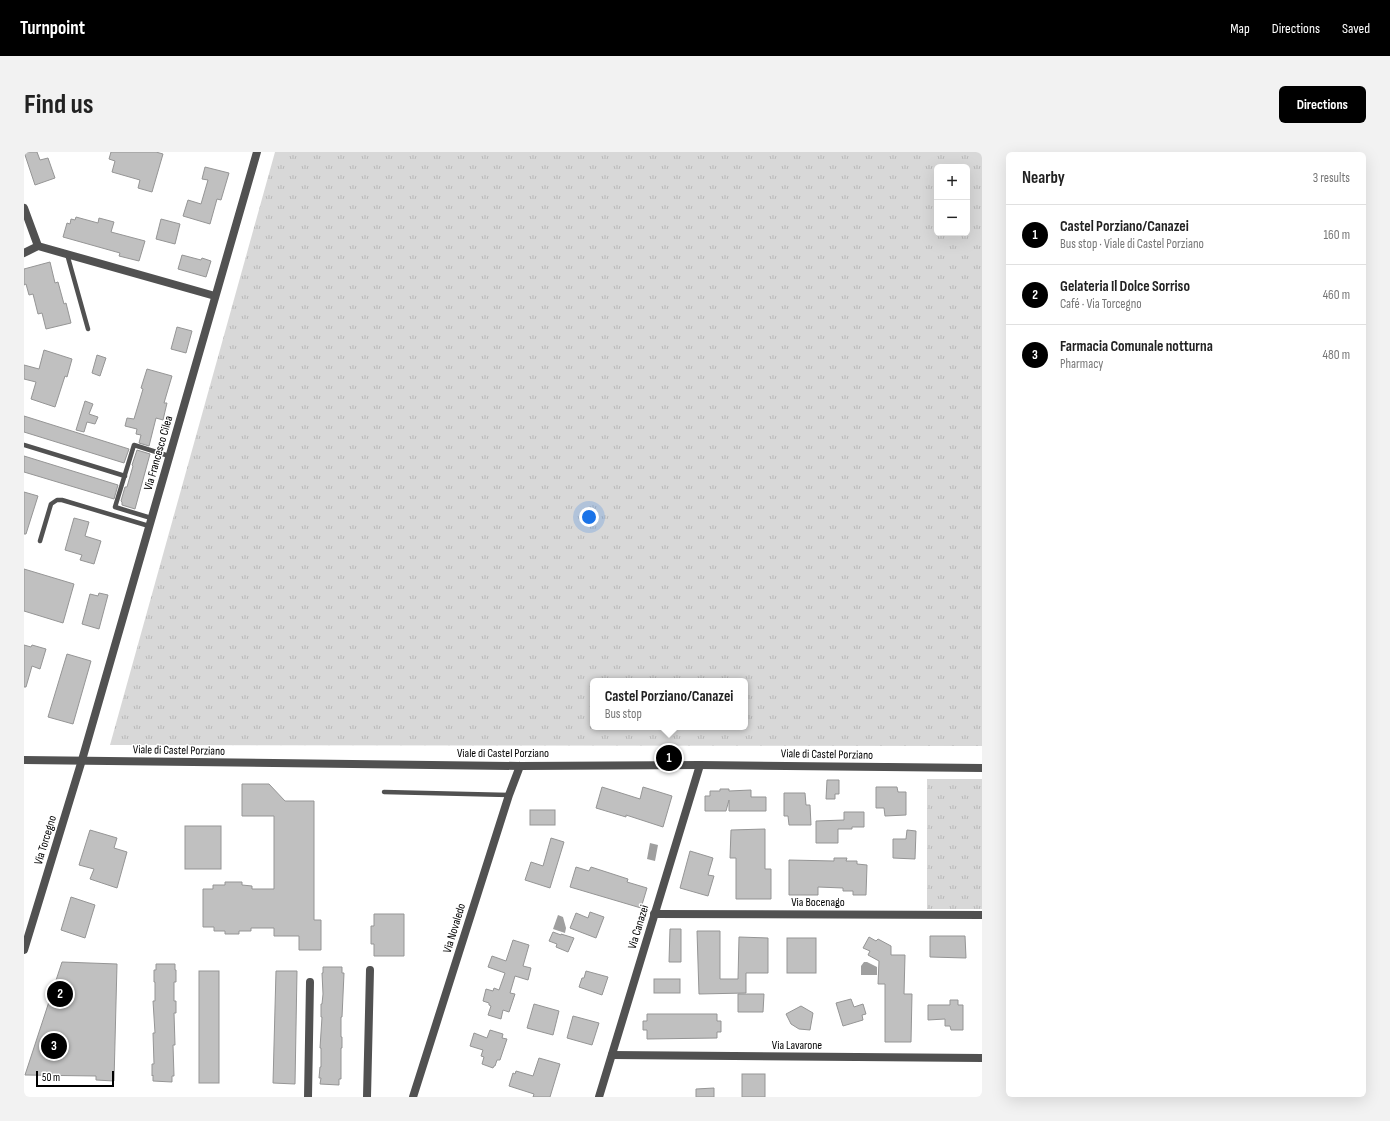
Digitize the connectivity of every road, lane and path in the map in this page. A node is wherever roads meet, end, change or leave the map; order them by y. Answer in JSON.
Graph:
{"nodes":[{"id":1,"x":257,"y":152,"type":"edge"},
{"id":2,"x":24,"y":208,"type":"edge"},
{"id":3,"x":38,"y":246,"type":"junction"},
{"id":4,"x":24,"y":253,"type":"edge"},
{"id":5,"x":68,"y":254,"type":"junction"},
{"id":6,"x":215,"y":296,"type":"junction"},
{"id":7,"x":88,"y":329,"type":"dead end"},
{"id":8,"x":24,"y":445,"type":"edge"},
{"id":9,"x":170,"y":456,"type":"junction"},
{"id":10,"x":125,"y":476,"type":"junction"},
{"id":11,"x":150,"y":522,"type":"junction"},
{"id":12,"x":40,"y":541,"type":"dead end"},
{"id":13,"x":24,"y":760,"type":"edge"},
{"id":14,"x":82,"y":760,"type":"junction"},
{"id":15,"x":700,"y":765,"type":"junction"},
{"id":16,"x":520,"y":766,"type":"junction"},
{"id":17,"x":982,"y":768,"type":"edge"},
{"id":18,"x":384,"y":792,"type":"dead end"},
{"id":19,"x":508,"y":795,"type":"junction"},
{"id":20,"x":654,"y":914,"type":"junction"},
{"id":21,"x":982,"y":915,"type":"edge"},
{"id":22,"x":24,"y":950,"type":"edge"},
{"id":23,"x":370,"y":970,"type":"dead end"},
{"id":24,"x":310,"y":982,"type":"dead end"},
{"id":25,"x":612,"y":1055,"type":"junction"},
{"id":26,"x":982,"y":1058,"type":"edge"},
{"id":27,"x":308,"y":1097,"type":"edge"},
{"id":28,"x":367,"y":1097,"type":"edge"},
{"id":29,"x":413,"y":1097,"type":"edge"},
{"id":30,"x":599,"y":1097,"type":"edge"}],
"edges":[{"from":1,"to":6,"type":"street","name":"Via Francesco Cilea"},
{"from":2,"to":3,"type":"street"},
{"from":3,"to":4,"type":"street"},
{"from":3,"to":5,"type":"street"},
{"from":5,"to":6,"type":"street"},
{"from":5,"to":7,"type":"lane"},
{"from":6,"to":9,"type":"street","name":"Via Francesco Cilea"},
{"from":8,"to":10,"type":"lane"},
{"from":9,"to":10,"type":"lane"},
{"from":9,"to":11,"type":"street","name":"Via Francesco Cilea"},
{"from":10,"to":11,"type":"lane"},
{"from":11,"to":12,"type":"lane"},
{"from":11,"to":14,"type":"street","name":"Via Francesco Cilea"},
{"from":13,"to":14,"type":"street","name":"Viale di Castel Porziano"},
{"from":14,"to":16,"type":"street","name":"Viale di Castel Porziano"},
{"from":14,"to":22,"type":"street","name":"Via Torcegno"},
{"from":15,"to":16,"type":"street","name":"Viale di Castel Porziano"},
{"from":15,"to":17,"type":"street","name":"Viale di Castel Porziano"},
{"from":15,"to":20,"type":"street","name":"Via Canazei"},
{"from":16,"to":19,"type":"street","name":"Via Novaledo"},
{"from":18,"to":19,"type":"lane"},
{"from":19,"to":29,"type":"street","name":"Via Novaledo"},
{"from":20,"to":21,"type":"street","name":"Via Bocenago"},
{"from":20,"to":25,"type":"street","name":"Via Canazei"},
{"from":23,"to":28,"type":"street"},
{"from":24,"to":27,"type":"street"},
{"from":25,"to":26,"type":"street","name":"Via Lavarone"},
{"from":25,"to":30,"type":"street","name":"Via Canazei"}]}
